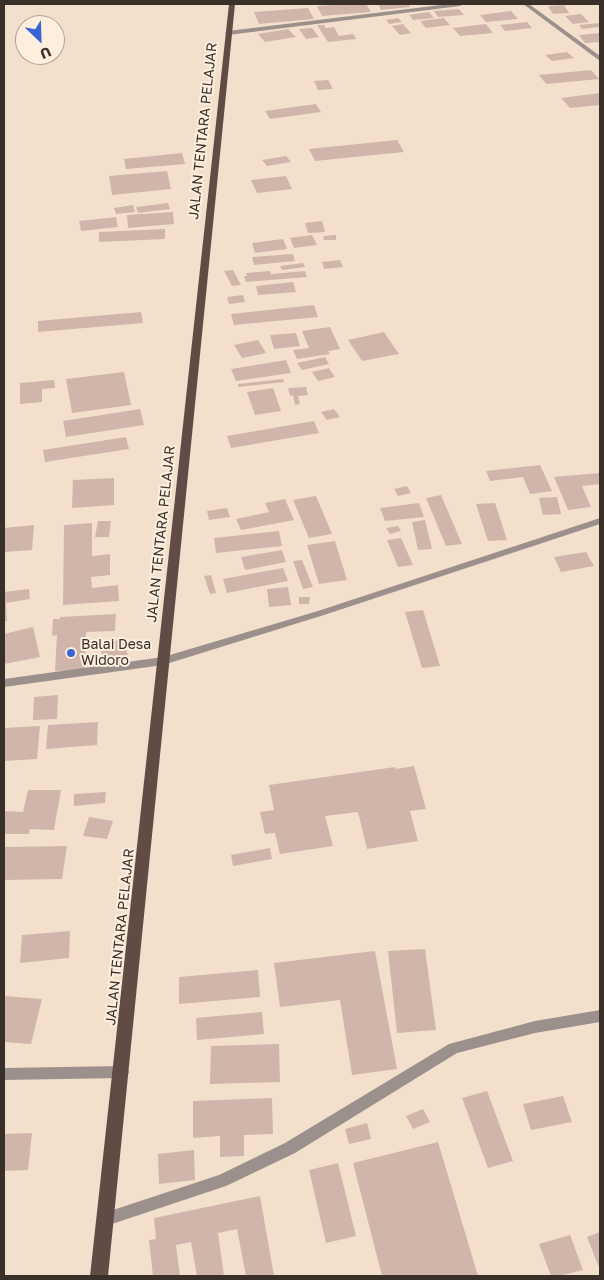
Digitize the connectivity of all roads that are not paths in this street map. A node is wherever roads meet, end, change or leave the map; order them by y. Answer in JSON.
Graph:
{"nodes":[{"id":1,"x":232,"y":4,"type":"edge"},
{"id":2,"x":460,"y":4,"type":"edge"},
{"id":3,"x":526,"y":4,"type":"edge"},
{"id":4,"x":228,"y":33,"type":"junction"},
{"id":5,"x":600,"y":60,"type":"edge"},
{"id":6,"x":600,"y":521,"type":"edge"},
{"id":7,"x":163,"y":661,"type":"junction"},
{"id":8,"x":4,"y":683,"type":"edge"},
{"id":9,"x":600,"y":1016,"type":"edge"},
{"id":10,"x":122,"y":1072,"type":"junction"},
{"id":11,"x":4,"y":1074,"type":"edge"},
{"id":12,"x":106,"y":1219,"type":"junction"},
{"id":13,"x":99,"y":1276,"type":"edge"}],
"edges":[{"from":1,"to":4,"type":"main road","name":"JALAN TENTARA PELAJAR"},
{"from":2,"to":4,"type":"street"},
{"from":3,"to":5,"type":"street"},
{"from":4,"to":7,"type":"main road","name":"JALAN TENTARA PELAJAR"},
{"from":6,"to":7,"type":"street"},
{"from":7,"to":8,"type":"street"},
{"from":7,"to":10,"type":"main road","name":"JALAN TENTARA PELAJAR"},
{"from":9,"to":12,"type":"street"},
{"from":10,"to":11,"type":"street"},
{"from":10,"to":12,"type":"main road","name":"JALAN TENTARA PELAJAR"},
{"from":12,"to":13,"type":"main road","name":"JALAN TENTARA PELAJAR"}]}
